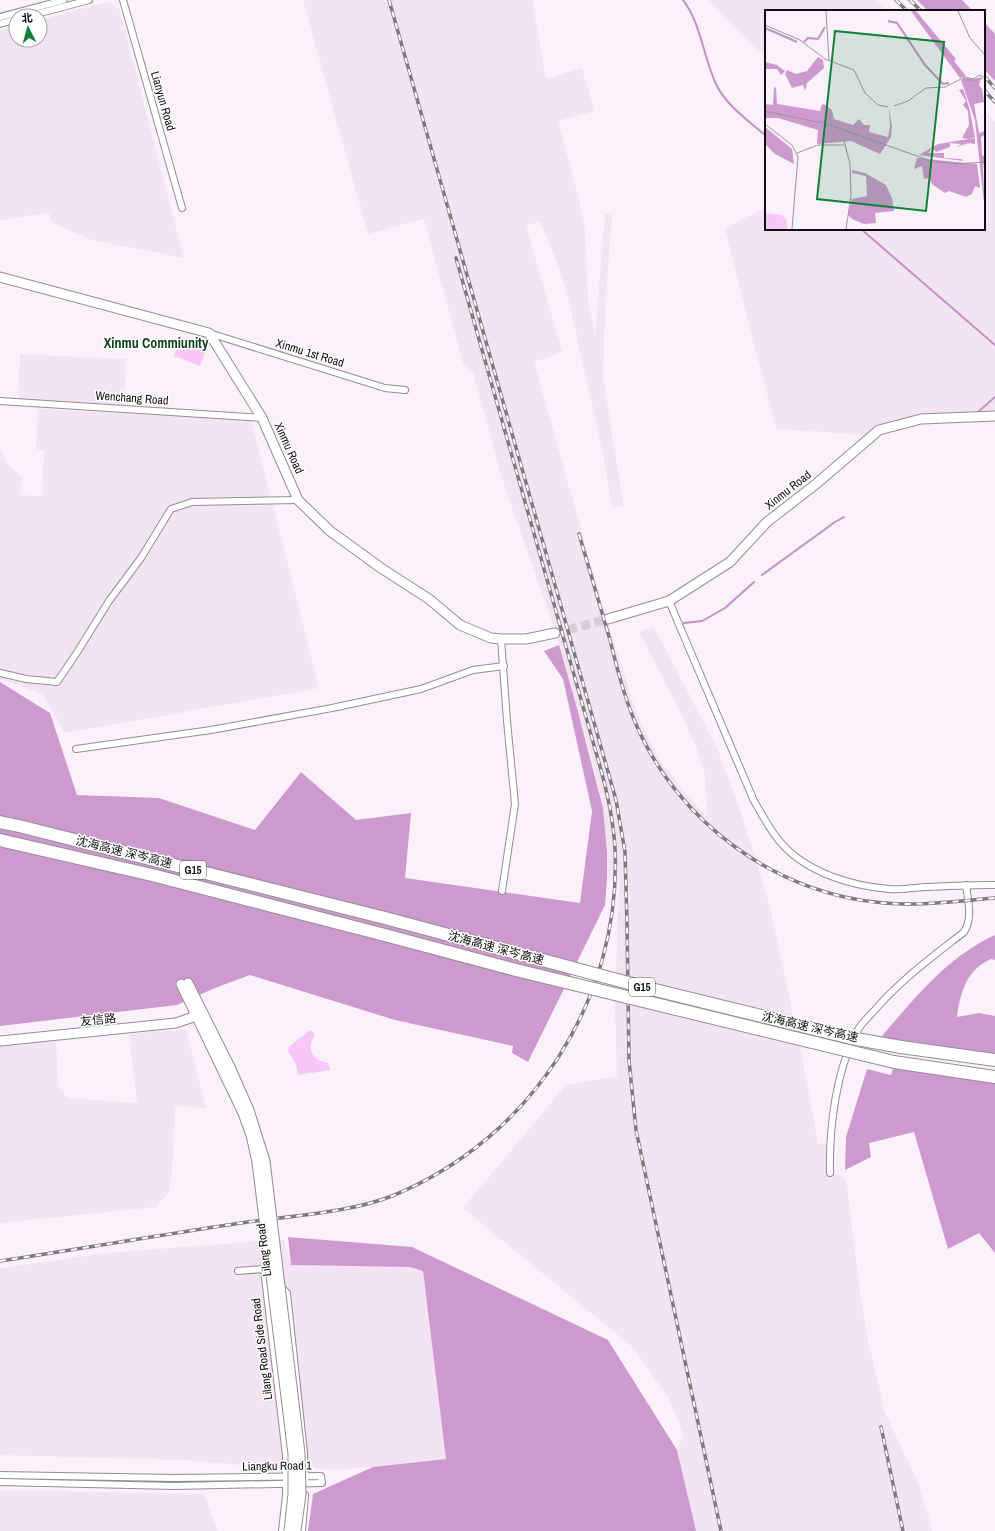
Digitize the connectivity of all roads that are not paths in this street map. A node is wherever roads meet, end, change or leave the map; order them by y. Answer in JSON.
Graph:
{"nodes":[{"id":1,"x":64,"y":0,"type":"edge"},
{"id":2,"x":89,"y":0,"type":"edge"},
{"id":3,"x":123,"y":0,"type":"edge"},
{"id":4,"x":48,"y":11,"type":"edge"},
{"id":5,"x":0,"y":17,"type":"edge"},
{"id":6,"x":182,"y":208,"type":"dead end"},
{"id":7,"x":0,"y":277,"type":"edge"},
{"id":8,"x":209,"y":333,"type":"junction"},
{"id":9,"x":405,"y":390,"type":"dead end"},
{"id":10,"x":0,"y":401,"type":"edge"},
{"id":11,"x":995,"y":416,"type":"edge"},
{"id":12,"x":262,"y":418,"type":"junction"},
{"id":13,"x":298,"y":500,"type":"junction"},
{"id":14,"x":669,"y":601,"type":"junction"},
{"id":15,"x":608,"y":619,"type":"tunnel mouth"},
{"id":16,"x":555,"y":633,"type":"tunnel mouth"},
{"id":17,"x":501,"y":639,"type":"junction"},
{"id":18,"x":504,"y":666,"type":"junction"},
{"id":19,"x":0,"y":673,"type":"edge"},
{"id":20,"x":76,"y":749,"type":"dead end"},
{"id":21,"x":0,"y":822,"type":"edge"},
{"id":22,"x":0,"y":840,"type":"edge"},
{"id":23,"x":966,"y":885,"type":"junction"},
{"id":24,"x":995,"y":885,"type":"edge"},
{"id":25,"x":502,"y":891,"type":"dead end"},
{"id":26,"x":195,"y":1013,"type":"junction"},
{"id":27,"x":0,"y":1036,"type":"edge"},
{"id":28,"x":0,"y":1041,"type":"edge"},
{"id":29,"x":995,"y":1060,"type":"edge"},
{"id":30,"x":995,"y":1077,"type":"edge"},
{"id":31,"x":261,"y":1162,"type":"junction"},
{"id":32,"x":830,"y":1173,"type":"dead end"},
{"id":33,"x":264,"y":1269,"type":"junction"},
{"id":34,"x":238,"y":1271,"type":"dead end"},
{"id":35,"x":0,"y":1475,"type":"edge"},
{"id":36,"x":286,"y":1476,"type":"junction"},
{"id":37,"x":305,"y":1476,"type":"junction"},
{"id":38,"x":0,"y":1482,"type":"edge"},
{"id":39,"x":286,"y":1483,"type":"junction"},
{"id":40,"x":305,"y":1483,"type":"junction"},
{"id":41,"x":282,"y":1531,"type":"edge"},
{"id":42,"x":289,"y":1531,"type":"edge"},
{"id":43,"x":296,"y":1531,"type":"edge"},
{"id":44,"x":302,"y":1531,"type":"edge"}],
"edges":[{"from":1,"to":5,"type":"street"},
{"from":2,"to":4,"type":"street"},
{"from":3,"to":6,"type":"street","name":"Lianyun Road"},
{"from":7,"to":8,"type":"street"},
{"from":8,"to":9,"type":"street","name":"Xinmu 1st Road"},
{"from":8,"to":12,"type":"street","name":"Xinmu Road"},
{"from":10,"to":12,"type":"street","name":"Wenchang Road"},
{"from":11,"to":14,"type":"street","name":"Xinmu Road"},
{"from":12,"to":13,"type":"street","name":"Xinmu Road"},
{"from":13,"to":17,"type":"street","name":"Xinmu Road"},
{"from":13,"to":19,"type":"street"},
{"from":14,"to":15,"type":"street","name":"Xinmu Road"},
{"from":14,"to":23,"type":"street"},
{"from":16,"to":17,"type":"street","name":"Xinmu Road"},
{"from":17,"to":18,"type":"street"},
{"from":18,"to":20,"type":"street"},
{"from":18,"to":25,"type":"street"},
{"from":21,"to":29,"type":"highway","name":"沈海高速 深岑高速","number":"G15","bridge":true},
{"from":22,"to":30,"type":"highway","name":"沈海高速 深岑高速","number":"G15","bridge":true},
{"from":23,"to":24,"type":"street"},
{"from":23,"to":32,"type":"street"},
{"from":26,"to":27,"type":"street","name":"友信路"},
{"from":26,"to":28,"type":"street","name":"友信路"},
{"from":26,"to":31,"type":"street","name":"Lilang Road"},
{"from":26,"to":31,"type":"street","name":"Lilang Road"},
{"from":31,"to":42,"type":"street","name":"Lilang Road","bridge":true},
{"from":31,"to":43,"type":"street","name":"Lilang Road","bridge":true},
{"from":33,"to":34,"type":"street"},
{"from":33,"to":36,"type":"street","name":"Lilang Road Side Road"},
{"from":33,"to":37,"type":"street"},
{"from":35,"to":36,"type":"street","name":"Liangku Road 1"},
{"from":36,"to":37,"type":"street","name":"Liangku Road 1"},
{"from":36,"to":39,"type":"street","name":"Lilang Road Side Road"},
{"from":37,"to":40,"type":"street"},
{"from":37,"to":40,"type":"street","name":"Liangku Road 1"},
{"from":38,"to":39,"type":"street","name":"Liangku Road 1"},
{"from":39,"to":40,"type":"street","name":"Liangku Road 1"},
{"from":39,"to":41,"type":"street","name":"Lilang Road Side Road"},
{"from":40,"to":44,"type":"street"}]}
